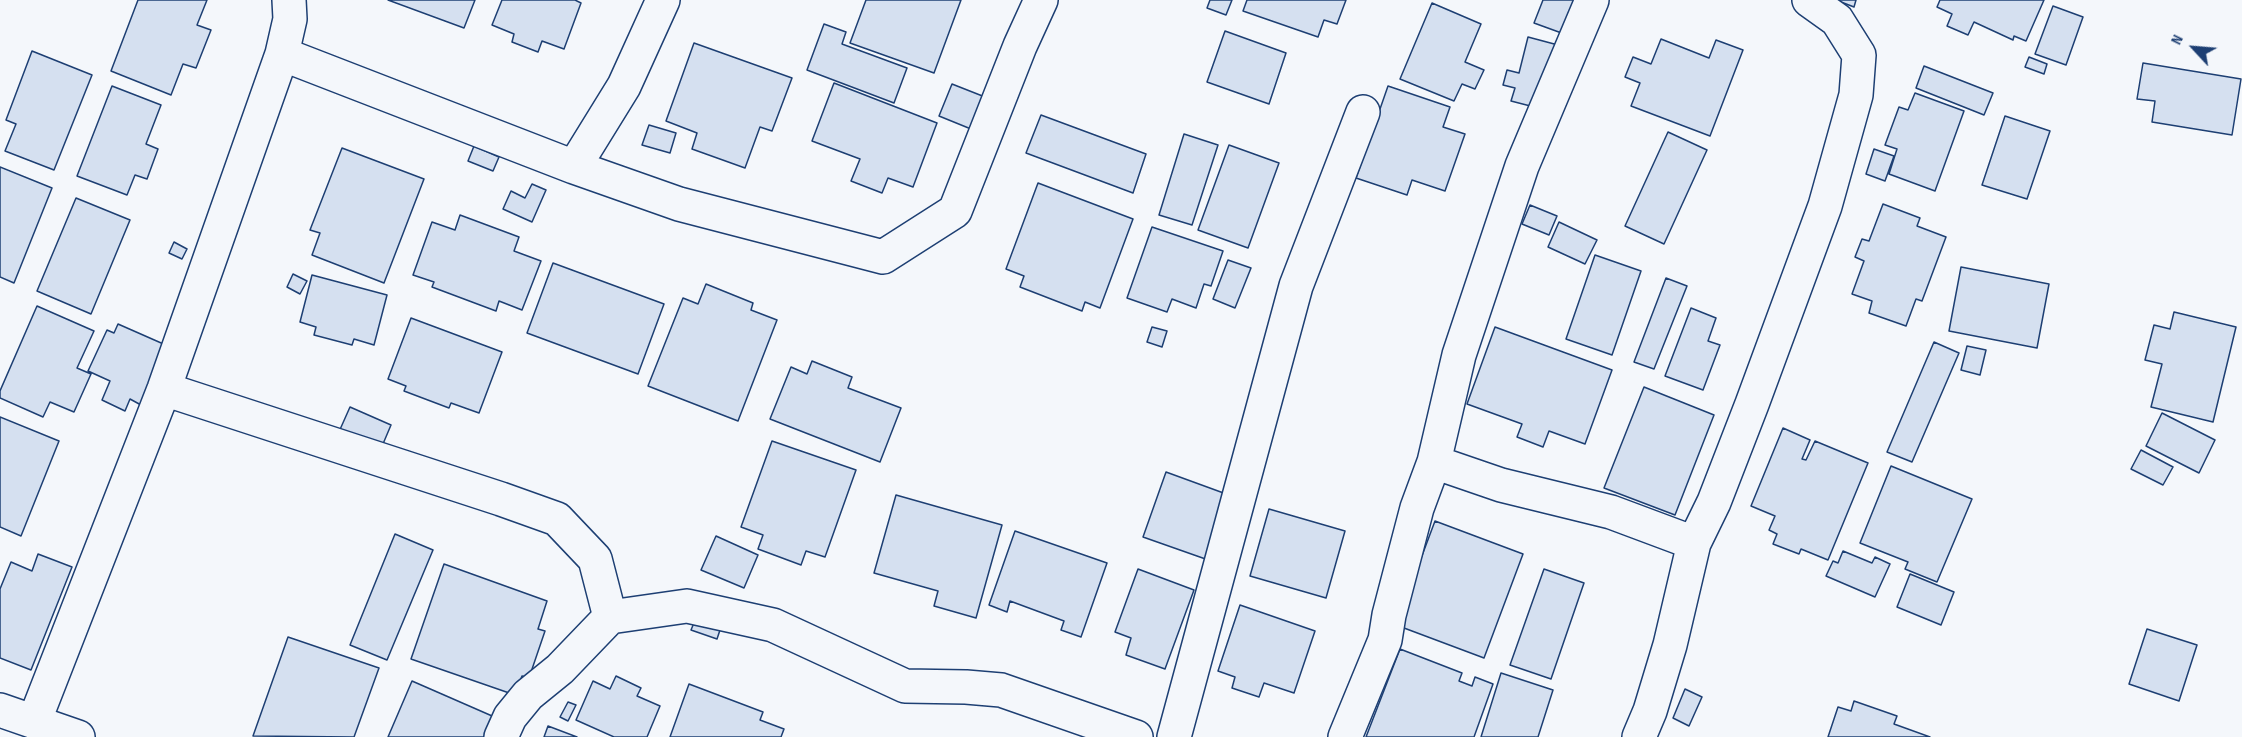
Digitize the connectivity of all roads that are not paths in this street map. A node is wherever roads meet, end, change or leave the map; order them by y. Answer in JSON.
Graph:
{"nodes":[{"id":1,"x":289,"y":0,"type":"edge"},
{"id":2,"x":663,"y":0,"type":"edge"},
{"id":3,"x":1041,"y":0,"type":"edge"},
{"id":4,"x":1592,"y":0,"type":"edge"},
{"id":5,"x":1809,"y":0,"type":"edge"},
{"id":6,"x":282,"y":54,"type":"junction"},
{"id":7,"x":1363,"y":112,"type":"dead end"},
{"id":8,"x":574,"y":167,"type":"junction"},
{"id":9,"x":164,"y":389,"type":"junction"},
{"id":10,"x":1434,"y":462,"type":"junction"},
{"id":11,"x":1694,"y":543,"type":"junction"},
{"id":12,"x":610,"y":617,"type":"junction"},
{"id":13,"x":0,"y":711,"type":"edge"},
{"id":14,"x":34,"y":722,"type":"junction"},
{"id":15,"x":78,"y":737,"type":"edge"},
{"id":16,"x":501,"y":737,"type":"edge"},
{"id":17,"x":1136,"y":737,"type":"edge"},
{"id":18,"x":1174,"y":737,"type":"edge"},
{"id":19,"x":1345,"y":737,"type":"edge"},
{"id":20,"x":1639,"y":737,"type":"edge"}],
"edges":[{"from":1,"to":6,"type":"street"},
{"from":2,"to":8,"type":"street"},
{"from":3,"to":8,"type":"street"},
{"from":4,"to":10,"type":"street"},
{"from":5,"to":11,"type":"street"},
{"from":6,"to":8,"type":"street"},
{"from":6,"to":9,"type":"street"},
{"from":7,"to":18,"type":"street"},
{"from":9,"to":12,"type":"street"},
{"from":9,"to":14,"type":"street"},
{"from":10,"to":11,"type":"street"},
{"from":10,"to":19,"type":"street"},
{"from":11,"to":20,"type":"street"},
{"from":12,"to":16,"type":"street"},
{"from":12,"to":17,"type":"street"},
{"from":13,"to":14,"type":"street"},
{"from":14,"to":15,"type":"street"}]}
